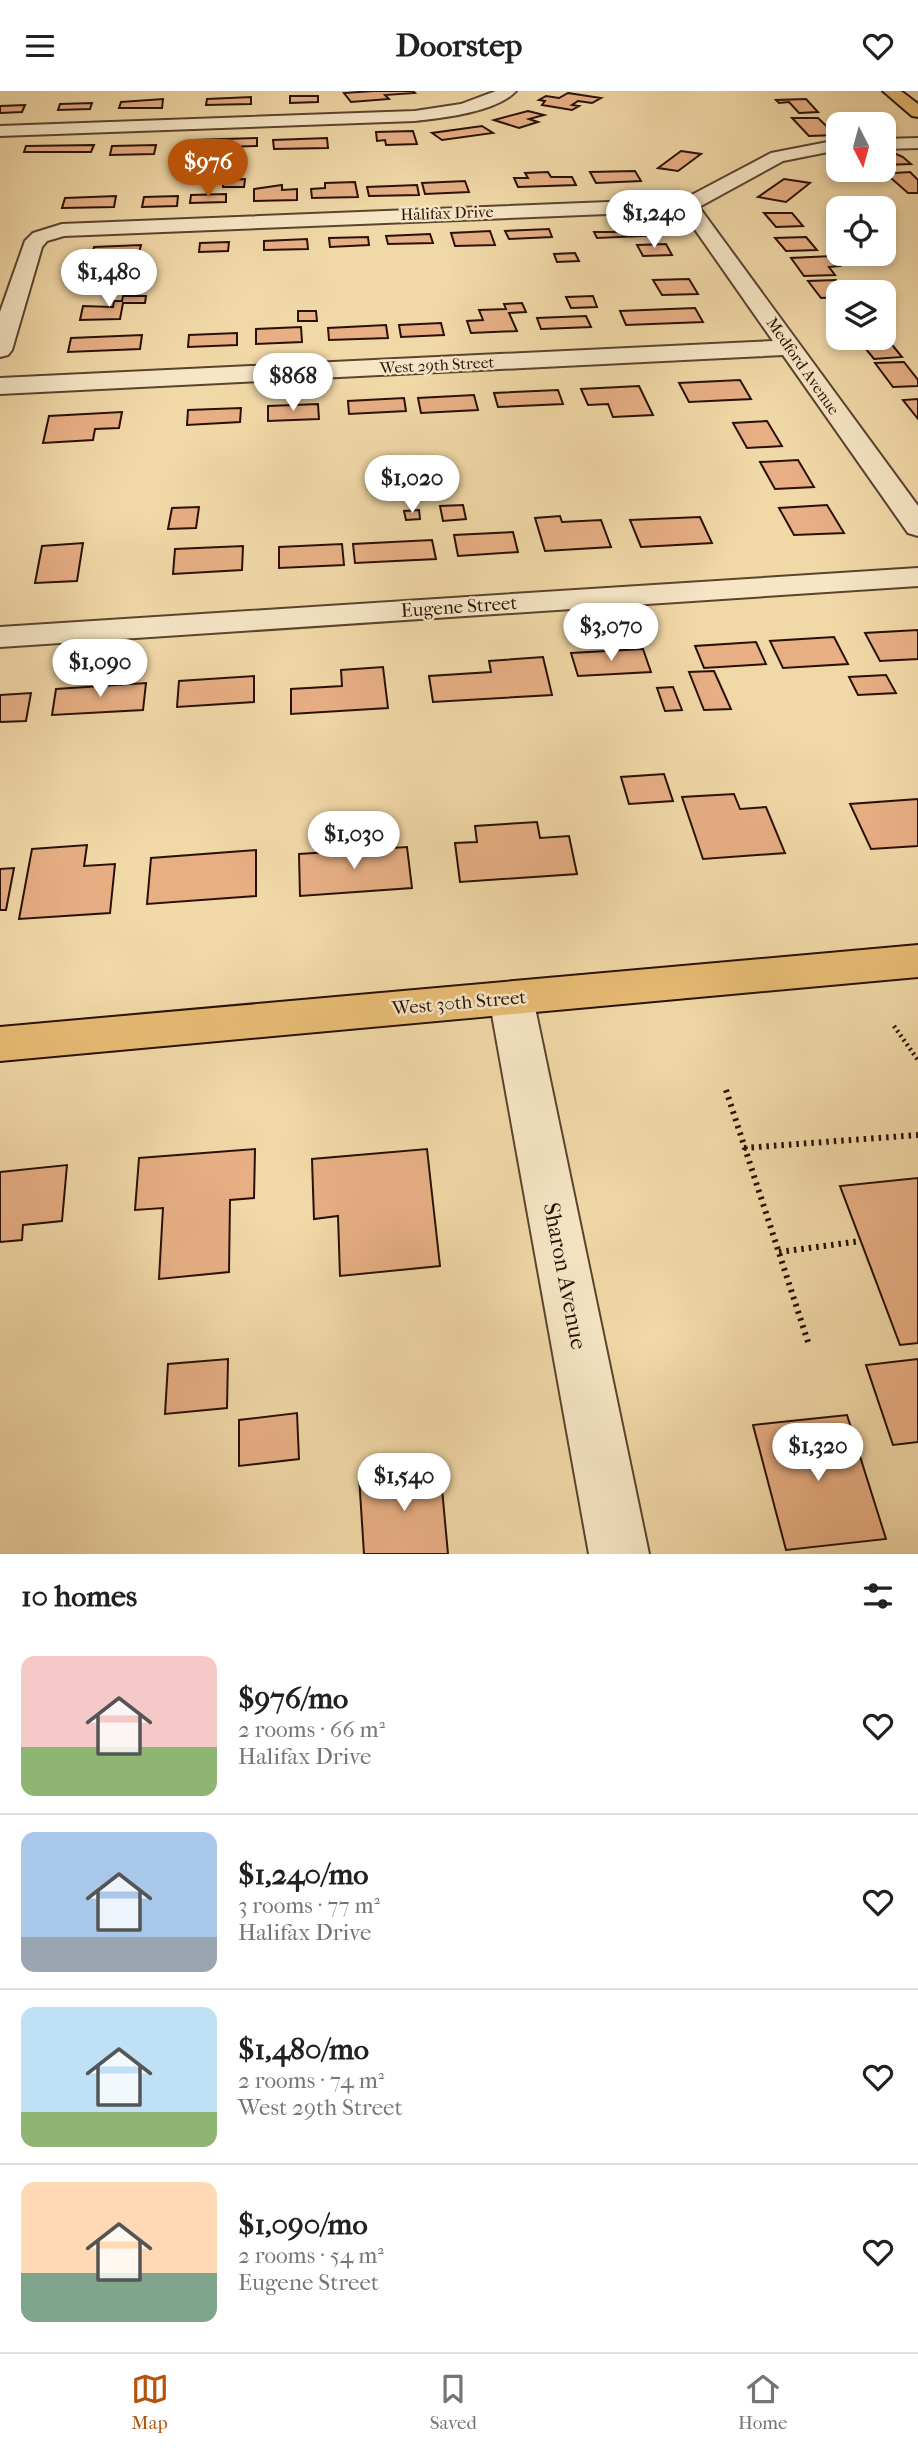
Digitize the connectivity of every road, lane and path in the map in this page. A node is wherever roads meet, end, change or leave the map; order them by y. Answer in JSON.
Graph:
{"nodes":[{"id":1,"x":508,"y":91,"type":"edge"},
{"id":2,"x":891,"y":91,"type":"edge"},
{"id":3,"x":918,"y":112,"type":"edge"},
{"id":4,"x":0,"y":131,"type":"edge"},
{"id":5,"x":918,"y":143,"type":"edge"},
{"id":6,"x":896,"y":144,"type":"edge"},
{"id":7,"x":826,"y":147,"type":"edge"},
{"id":8,"x":688,"y":205,"type":"junction"},
{"id":9,"x":790,"y":347,"type":"junction"},
{"id":10,"x":0,"y":350,"type":"edge"},
{"id":11,"x":0,"y":386,"type":"edge"},
{"id":12,"x":918,"y":527,"type":"edge"},
{"id":13,"x":918,"y":577,"type":"edge"},
{"id":14,"x":0,"y":637,"type":"edge"},
{"id":15,"x":918,"y":961,"type":"edge"},
{"id":16,"x":512,"y":998,"type":"junction"},
{"id":17,"x":894,"y":1026,"type":"dead end"},
{"id":18,"x":0,"y":1044,"type":"edge"},
{"id":19,"x":918,"y":1060,"type":"edge"},
{"id":20,"x":726,"y":1090,"type":"dead end"},
{"id":21,"x":918,"y":1135,"type":"edge"},
{"id":22,"x":744,"y":1148,"type":"junction"},
{"id":23,"x":861,"y":1241,"type":"dead end"},
{"id":24,"x":779,"y":1252,"type":"junction"},
{"id":25,"x":809,"y":1345,"type":"dead end"},
{"id":26,"x":619,"y":1554,"type":"edge"}],
"edges":[{"from":1,"to":4,"type":"street"},
{"from":2,"to":3,"type":"main road"},
{"from":5,"to":6,"type":"street"},
{"from":7,"to":8,"type":"street","name":"Halifax Drive"},
{"from":8,"to":9,"type":"street","name":"Medford Avenue"},
{"from":8,"to":10,"type":"street","name":"Halifax Drive"},
{"from":9,"to":11,"type":"street","name":"West 29th Street"},
{"from":9,"to":12,"type":"street","name":"Medford Avenue"},
{"from":13,"to":14,"type":"street","name":"Eugene Street"},
{"from":15,"to":16,"type":"main road","name":"West 30th Street"},
{"from":16,"to":18,"type":"main road","name":"West 30th Street"},
{"from":16,"to":26,"type":"street","name":"Sharon Avenue"},
{"from":17,"to":19,"type":"path"},
{"from":20,"to":22,"type":"path"},
{"from":21,"to":22,"type":"path"},
{"from":22,"to":24,"type":"path"},
{"from":23,"to":24,"type":"path"},
{"from":24,"to":25,"type":"path"}]}
